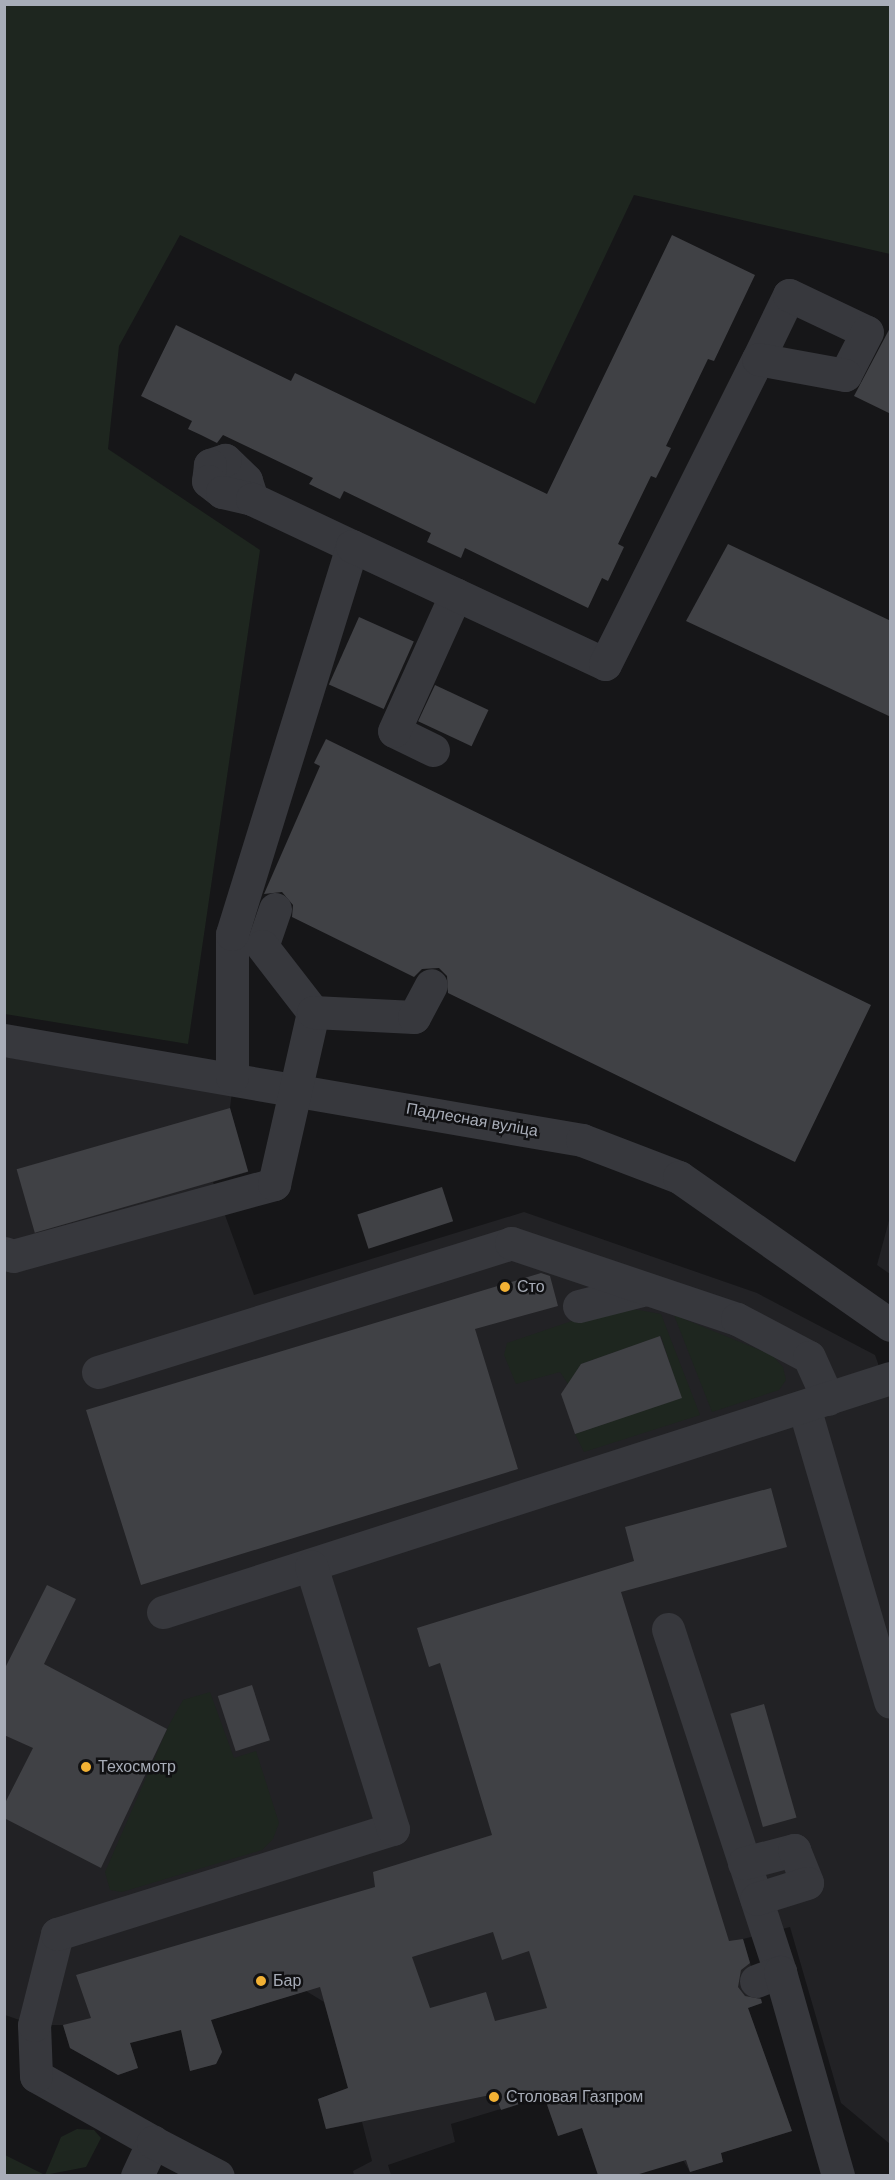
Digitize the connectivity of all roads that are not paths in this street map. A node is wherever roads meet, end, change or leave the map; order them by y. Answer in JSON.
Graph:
{"nodes":[{"id":1,"x":758,"y":359,"type":"dead end"},
{"id":2,"x":252,"y":499,"type":"dead end"},
{"id":3,"x":352,"y":546,"type":"junction"},
{"id":4,"x":456,"y":594,"type":"junction"},
{"id":5,"x":433,"y":750,"type":"dead end"},
{"id":6,"x":274,"y":909,"type":"dead end"},
{"id":7,"x":431,"y":985,"type":"dead end"},
{"id":8,"x":313,"y":1011,"type":"junction"},
{"id":9,"x":4,"y":1040,"type":"edge"},
{"id":10,"x":232,"y":1077,"type":"junction"},
{"id":11,"x":296,"y":1088,"type":"junction"},
{"id":12,"x":4,"y":1253,"type":"edge"},
{"id":13,"x":646,"y":1289,"type":"junction"},
{"id":14,"x":579,"y":1306,"type":"dead end"},
{"id":15,"x":891,"y":1325,"type":"edge"},
{"id":16,"x":98,"y":1372,"type":"dead end"},
{"id":17,"x":891,"y":1378,"type":"edge"},
{"id":18,"x":816,"y":1403,"type":"junction"},
{"id":19,"x":311,"y":1566,"type":"junction"},
{"id":20,"x":163,"y":1612,"type":"dead end"},
{"id":21,"x":668,"y":1629,"type":"dead end"},
{"id":22,"x":891,"y":1702,"type":"edge"},
{"id":23,"x":744,"y":1863,"type":"junction"},
{"id":24,"x":756,"y":1899,"type":"junction"},
{"id":25,"x":153,"y":2142,"type":"junction"},
{"id":26,"x":137,"y":2175,"type":"edge"},
{"id":27,"x":218,"y":2175,"type":"edge"},
{"id":28,"x":838,"y":2175,"type":"edge"}],
"edges":[{"from":1,"to":4,"type":"street"},
{"from":2,"to":3,"type":"street"},
{"from":3,"to":4,"type":"street"},
{"from":3,"to":10,"type":"street"},
{"from":4,"to":5,"type":"street"},
{"from":6,"to":8,"type":"street"},
{"from":7,"to":8,"type":"street"},
{"from":8,"to":11,"type":"street"},
{"from":9,"to":10,"type":"street","name":"Падлесная вуліца"},
{"from":10,"to":11,"type":"street","name":"Падлесная вуліца"},
{"from":11,"to":12,"type":"street"},
{"from":11,"to":15,"type":"street","name":"Падлесная вуліца"},
{"from":13,"to":14,"type":"street"},
{"from":13,"to":16,"type":"street"},
{"from":13,"to":18,"type":"street"},
{"from":17,"to":18,"type":"street"},
{"from":18,"to":19,"type":"street"},
{"from":18,"to":22,"type":"street"},
{"from":19,"to":20,"type":"street"},
{"from":19,"to":25,"type":"street"},
{"from":21,"to":23,"type":"street"},
{"from":23,"to":24,"type":"street"},
{"from":23,"to":24,"type":"street"},
{"from":24,"to":28,"type":"street"},
{"from":25,"to":26,"type":"street"},
{"from":25,"to":27,"type":"street"}]}
